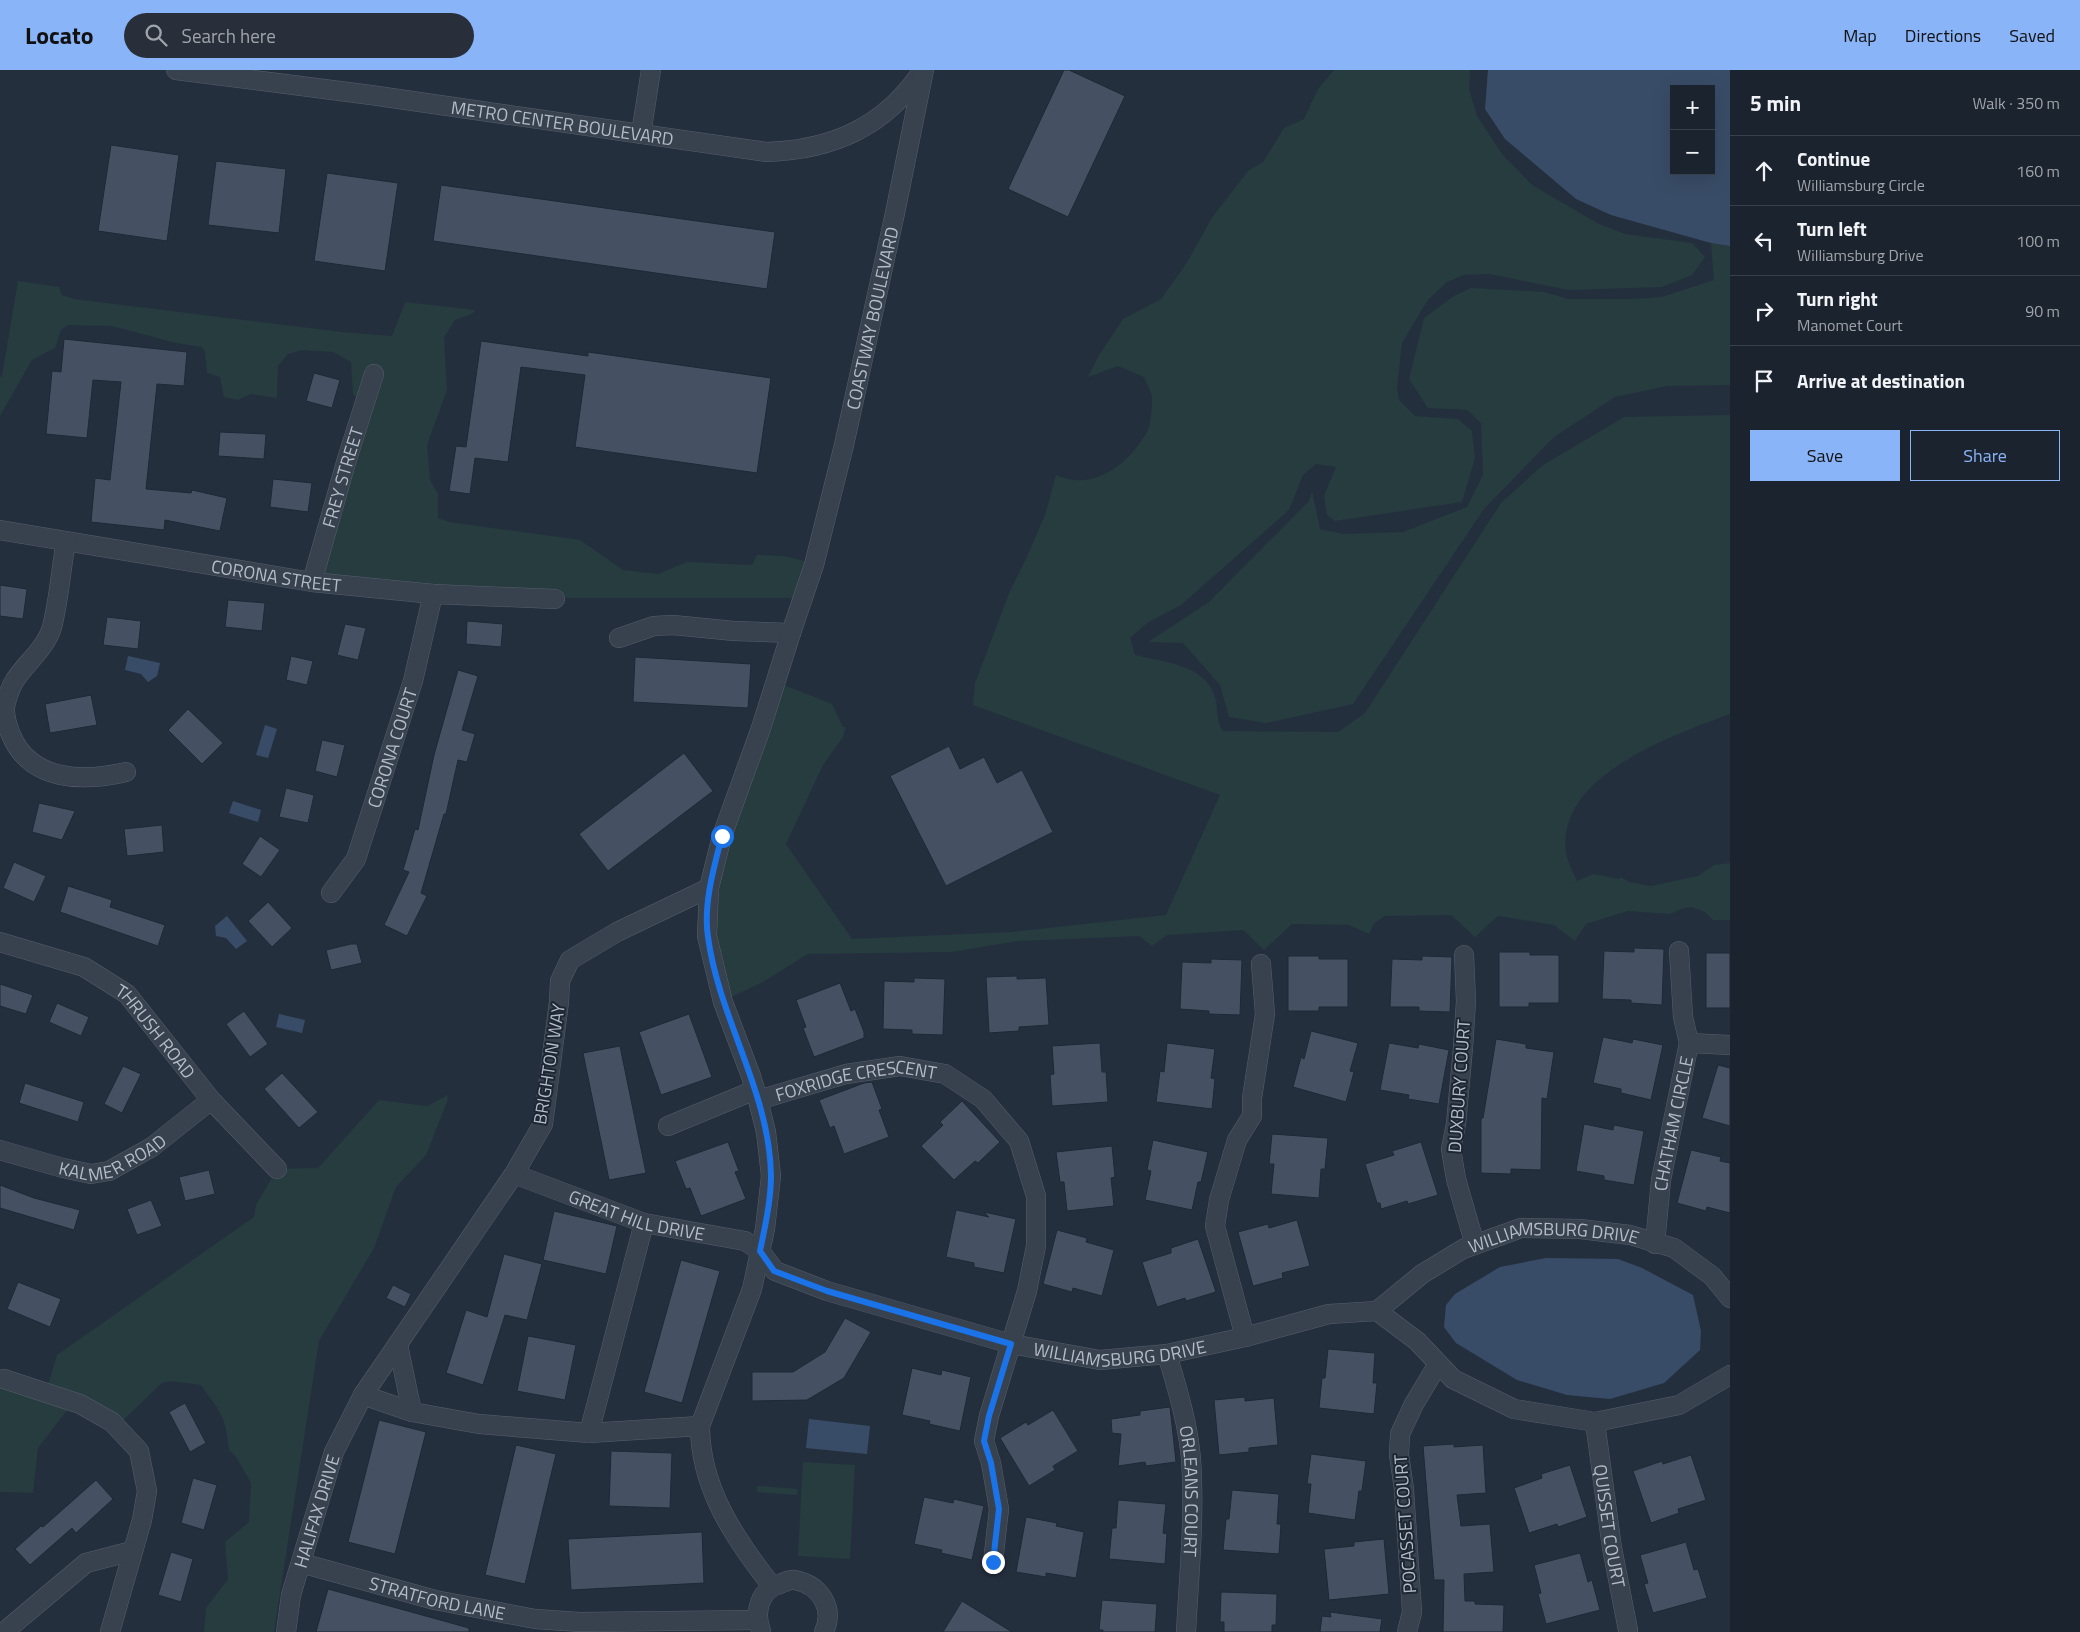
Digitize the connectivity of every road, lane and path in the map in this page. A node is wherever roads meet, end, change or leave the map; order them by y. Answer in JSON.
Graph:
{"nodes":[{"id":1,"x":176,"y":70,"type":"edge"},
{"id":2,"x":651,"y":70,"type":"edge"},
{"id":3,"x":923,"y":70,"type":"edge"},
{"id":4,"x":641,"y":134,"type":"junction"},
{"id":5,"x":374,"y":374,"type":"dead end"},
{"id":6,"x":0,"y":530,"type":"edge"},
{"id":7,"x":66,"y":541,"type":"junction"},
{"id":8,"x":312,"y":582,"type":"junction"},
{"id":9,"x":433,"y":594,"type":"junction"},
{"id":10,"x":555,"y":599,"type":"dead end"},
{"id":11,"x":790,"y":633,"type":"junction"},
{"id":12,"x":618,"y":638,"type":"dead end"},
{"id":13,"x":126,"y":772,"type":"dead end"},
{"id":14,"x":709,"y":888,"type":"junction"},
{"id":15,"x":331,"y":893,"type":"dead end"},
{"id":16,"x":0,"y":942,"type":"edge"},
{"id":17,"x":1679,"y":951,"type":"dead end"},
{"id":18,"x":1464,"y":956,"type":"dead end"},
{"id":19,"x":1261,"y":964,"type":"dead end"},
{"id":20,"x":1689,"y":1043,"type":"junction"},
{"id":21,"x":1730,"y":1045,"type":"edge"},
{"id":22,"x":757,"y":1095,"type":"junction"},
{"id":23,"x":212,"y":1100,"type":"junction"},
{"id":24,"x":668,"y":1126,"type":"dead end"},
{"id":25,"x":0,"y":1150,"type":"edge"},
{"id":26,"x":277,"y":1170,"type":"dead end"},
{"id":27,"x":514,"y":1174,"type":"junction"},
{"id":28,"x":644,"y":1223,"type":"junction"},
{"id":29,"x":1655,"y":1244,"type":"junction"},
{"id":30,"x":1474,"y":1245,"type":"junction"},
{"id":31,"x":760,"y":1251,"type":"junction"},
{"id":32,"x":1730,"y":1298,"type":"edge"},
{"id":33,"x":1377,"y":1311,"type":"junction"},
{"id":34,"x":1245,"y":1337,"type":"junction"},
{"id":35,"x":1011,"y":1344,"type":"junction"},
{"id":36,"x":398,"y":1345,"type":"junction"},
{"id":37,"x":1168,"y":1354,"type":"junction"},
{"id":38,"x":1438,"y":1364,"type":"junction"},
{"id":39,"x":1730,"y":1376,"type":"edge"},
{"id":40,"x":4,"y":1379,"type":"dead end"},
{"id":41,"x":363,"y":1395,"type":"junction"},
{"id":42,"x":412,"y":1412,"type":"junction"},
{"id":43,"x":1595,"y":1422,"type":"junction"},
{"id":44,"x":700,"y":1426,"type":"junction"},
{"id":45,"x":589,"y":1433,"type":"junction"},
{"id":46,"x":132,"y":1551,"type":"junction"},
{"id":47,"x":993,"y":1562,"type":"dead end"},
{"id":48,"x":301,"y":1563,"type":"junction"},
{"id":49,"x":772,"y":1586,"type":"junction"},
{"id":50,"x":759,"y":1626,"type":"edge"},
{"id":51,"x":829,"y":1630,"type":"edge"},
{"id":52,"x":1628,"y":1630,"type":"dead end"},
{"id":53,"x":4,"y":1632,"type":"edge"},
{"id":54,"x":110,"y":1632,"type":"edge"},
{"id":55,"x":286,"y":1632,"type":"edge"},
{"id":56,"x":1186,"y":1632,"type":"edge"},
{"id":57,"x":1407,"y":1632,"type":"edge"}],
"edges":[{"from":1,"to":4,"type":"street","name":"METRO CENTER BOULEVARD"},
{"from":2,"to":4,"type":"street"},
{"from":3,"to":4,"type":"street","name":"METRO CENTER BOULEVARD"},
{"from":3,"to":11,"type":"street","name":"COASTWAY BOULEVARD"},
{"from":5,"to":8,"type":"street","name":"FREY STREET"},
{"from":6,"to":7,"type":"street","name":"CORONA STREET"},
{"from":7,"to":8,"type":"street","name":"CORONA STREET"},
{"from":7,"to":13,"type":"street"},
{"from":8,"to":9,"type":"street","name":"CORONA STREET"},
{"from":9,"to":10,"type":"street","name":"CORONA STREET"},
{"from":9,"to":15,"type":"street","name":"CORONA COURT"},
{"from":11,"to":12,"type":"street"},
{"from":11,"to":14,"type":"street","name":"COASTWAY BOULEVARD"},
{"from":14,"to":22,"type":"street","name":"COASTWAY BOULEVARD"},
{"from":14,"to":27,"type":"street","name":"BRIGHTON WAY"},
{"from":16,"to":23,"type":"street","name":"THRUSH ROAD"},
{"from":17,"to":20,"type":"street"},
{"from":18,"to":30,"type":"street","name":"DUXBURY COURT"},
{"from":19,"to":34,"type":"street"},
{"from":20,"to":21,"type":"street","name":"CHATHAM CIRCLE"},
{"from":20,"to":29,"type":"street","name":"CHATHAM CIRCLE"},
{"from":22,"to":24,"type":"street"},
{"from":22,"to":31,"type":"street","name":"COASTWAY BOULEVARD"},
{"from":22,"to":35,"type":"street","name":"FOXRIDGE CRESCENT"},
{"from":23,"to":25,"type":"street","name":"KALMER ROAD"},
{"from":23,"to":26,"type":"street","name":"THRUSH ROAD"},
{"from":27,"to":28,"type":"street","name":"GREAT HILL DRIVE"},
{"from":27,"to":36,"type":"street","name":"BRIGHTON WAY"},
{"from":28,"to":31,"type":"street","name":"GREAT HILL DRIVE"},
{"from":28,"to":45,"type":"street"},
{"from":29,"to":30,"type":"street","name":"WILLIAMSBURG DRIVE"},
{"from":29,"to":32,"type":"street","name":"WILLIAMSBURG DRIVE"},
{"from":30,"to":33,"type":"street","name":"WILLIAMSBURG DRIVE"},
{"from":31,"to":35,"type":"street","name":"WILLIAMSBURG DRIVE"},
{"from":31,"to":44,"type":"street","name":"COASTWAY BOULEVARD"},
{"from":33,"to":34,"type":"street","name":"WILLIAMSBURG DRIVE"},
{"from":33,"to":38,"type":"street"},
{"from":34,"to":37,"type":"street","name":"WILLIAMSBURG DRIVE"},
{"from":35,"to":37,"type":"street","name":"WILLIAMSBURG DRIVE"},
{"from":35,"to":47,"type":"street","name":"FOXRIDGE CRESCENT"},
{"from":36,"to":41,"type":"street","name":"BRIGHTON WAY"},
{"from":36,"to":42,"type":"street"},
{"from":37,"to":56,"type":"street","name":"ORLEANS COURT"},
{"from":38,"to":43,"type":"street"},
{"from":38,"to":57,"type":"street","name":"POCASSET COURT"},
{"from":39,"to":43,"type":"street"},
{"from":40,"to":46,"type":"street"},
{"from":41,"to":42,"type":"street"},
{"from":41,"to":48,"type":"street","name":"HALIFAX DRIVE"},
{"from":42,"to":45,"type":"street"},
{"from":43,"to":52,"type":"street","name":"QUISSET COURT"},
{"from":44,"to":45,"type":"street"},
{"from":44,"to":49,"type":"street"},
{"from":46,"to":53,"type":"street"},
{"from":46,"to":54,"type":"street"},
{"from":48,"to":50,"type":"street","name":"STRATFORD LANE"},
{"from":48,"to":55,"type":"street","name":"HALIFAX DRIVE"},
{"from":49,"to":50,"type":"street"},
{"from":49,"to":51,"type":"street"}]}
